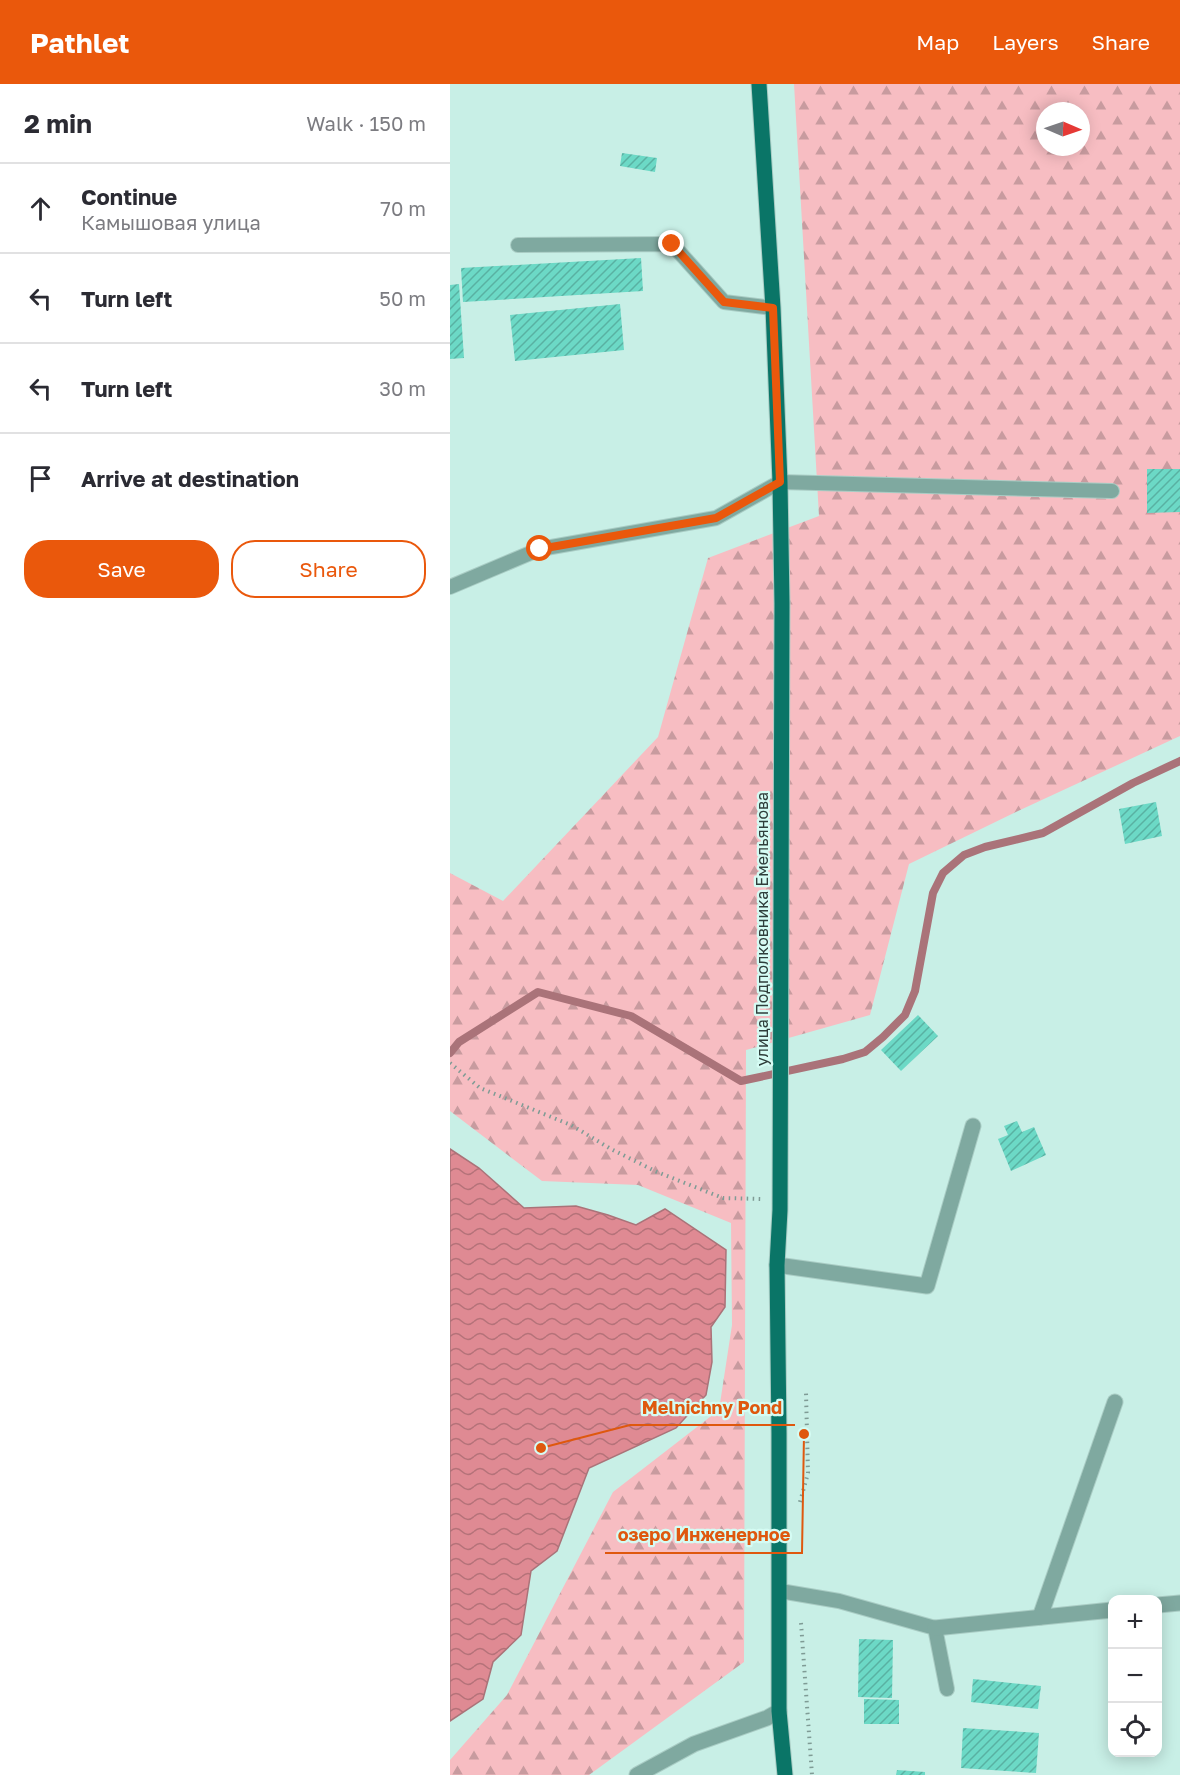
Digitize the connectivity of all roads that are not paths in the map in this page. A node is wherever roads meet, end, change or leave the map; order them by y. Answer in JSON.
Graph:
{"nodes":[{"id":1,"x":759,"y":84,"type":"edge"},
{"id":2,"x":518,"y":245,"type":"dead end"},
{"id":3,"x":773,"y":308,"type":"junction"},
{"id":4,"x":780,"y":482,"type":"junction"},
{"id":5,"x":1112,"y":491,"type":"dead end"},
{"id":6,"x":450,"y":587,"type":"edge"},
{"id":7,"x":973,"y":1126,"type":"dead end"},
{"id":8,"x":777,"y":1265,"type":"junction"},
{"id":9,"x":1115,"y":1402,"type":"dead end"},
{"id":10,"x":780,"y":1591,"type":"junction"},
{"id":11,"x":1180,"y":1603,"type":"edge"},
{"id":12,"x":1162,"y":1605,"type":"edge"},
{"id":13,"x":1108,"y":1610,"type":"edge"},
{"id":14,"x":1040,"y":1617,"type":"junction"},
{"id":15,"x":935,"y":1628,"type":"junction"},
{"id":16,"x":947,"y":1689,"type":"dead end"},
{"id":17,"x":779,"y":1711,"type":"junction"},
{"id":18,"x":637,"y":1775,"type":"edge"},
{"id":19,"x":785,"y":1775,"type":"edge"}],
"edges":[{"from":1,"to":3,"type":"main road","name":"улица Подполковника Емельянова"},
{"from":2,"to":3,"type":"lane"},
{"from":3,"to":4,"type":"main road","name":"улица Подполковника Емельянова"},
{"from":4,"to":5,"type":"lane"},
{"from":4,"to":6,"type":"lane"},
{"from":4,"to":8,"type":"main road","name":"улица Подполковника Емельянова"},
{"from":7,"to":8,"type":"street"},
{"from":8,"to":10,"type":"main road","name":"улица Подполковника Емельянова"},
{"from":9,"to":14,"type":"street"},
{"from":10,"to":15,"type":"lane"},
{"from":10,"to":17,"type":"main road","name":"улица Подполковника Емельянова"},
{"from":11,"to":12,"type":"street"},
{"from":13,"to":14,"type":"street"},
{"from":14,"to":15,"type":"street"},
{"from":15,"to":16,"type":"lane"},
{"from":17,"to":18,"type":"street"},
{"from":17,"to":19,"type":"main road","name":"улица Подполковника Емельянова"}]}
